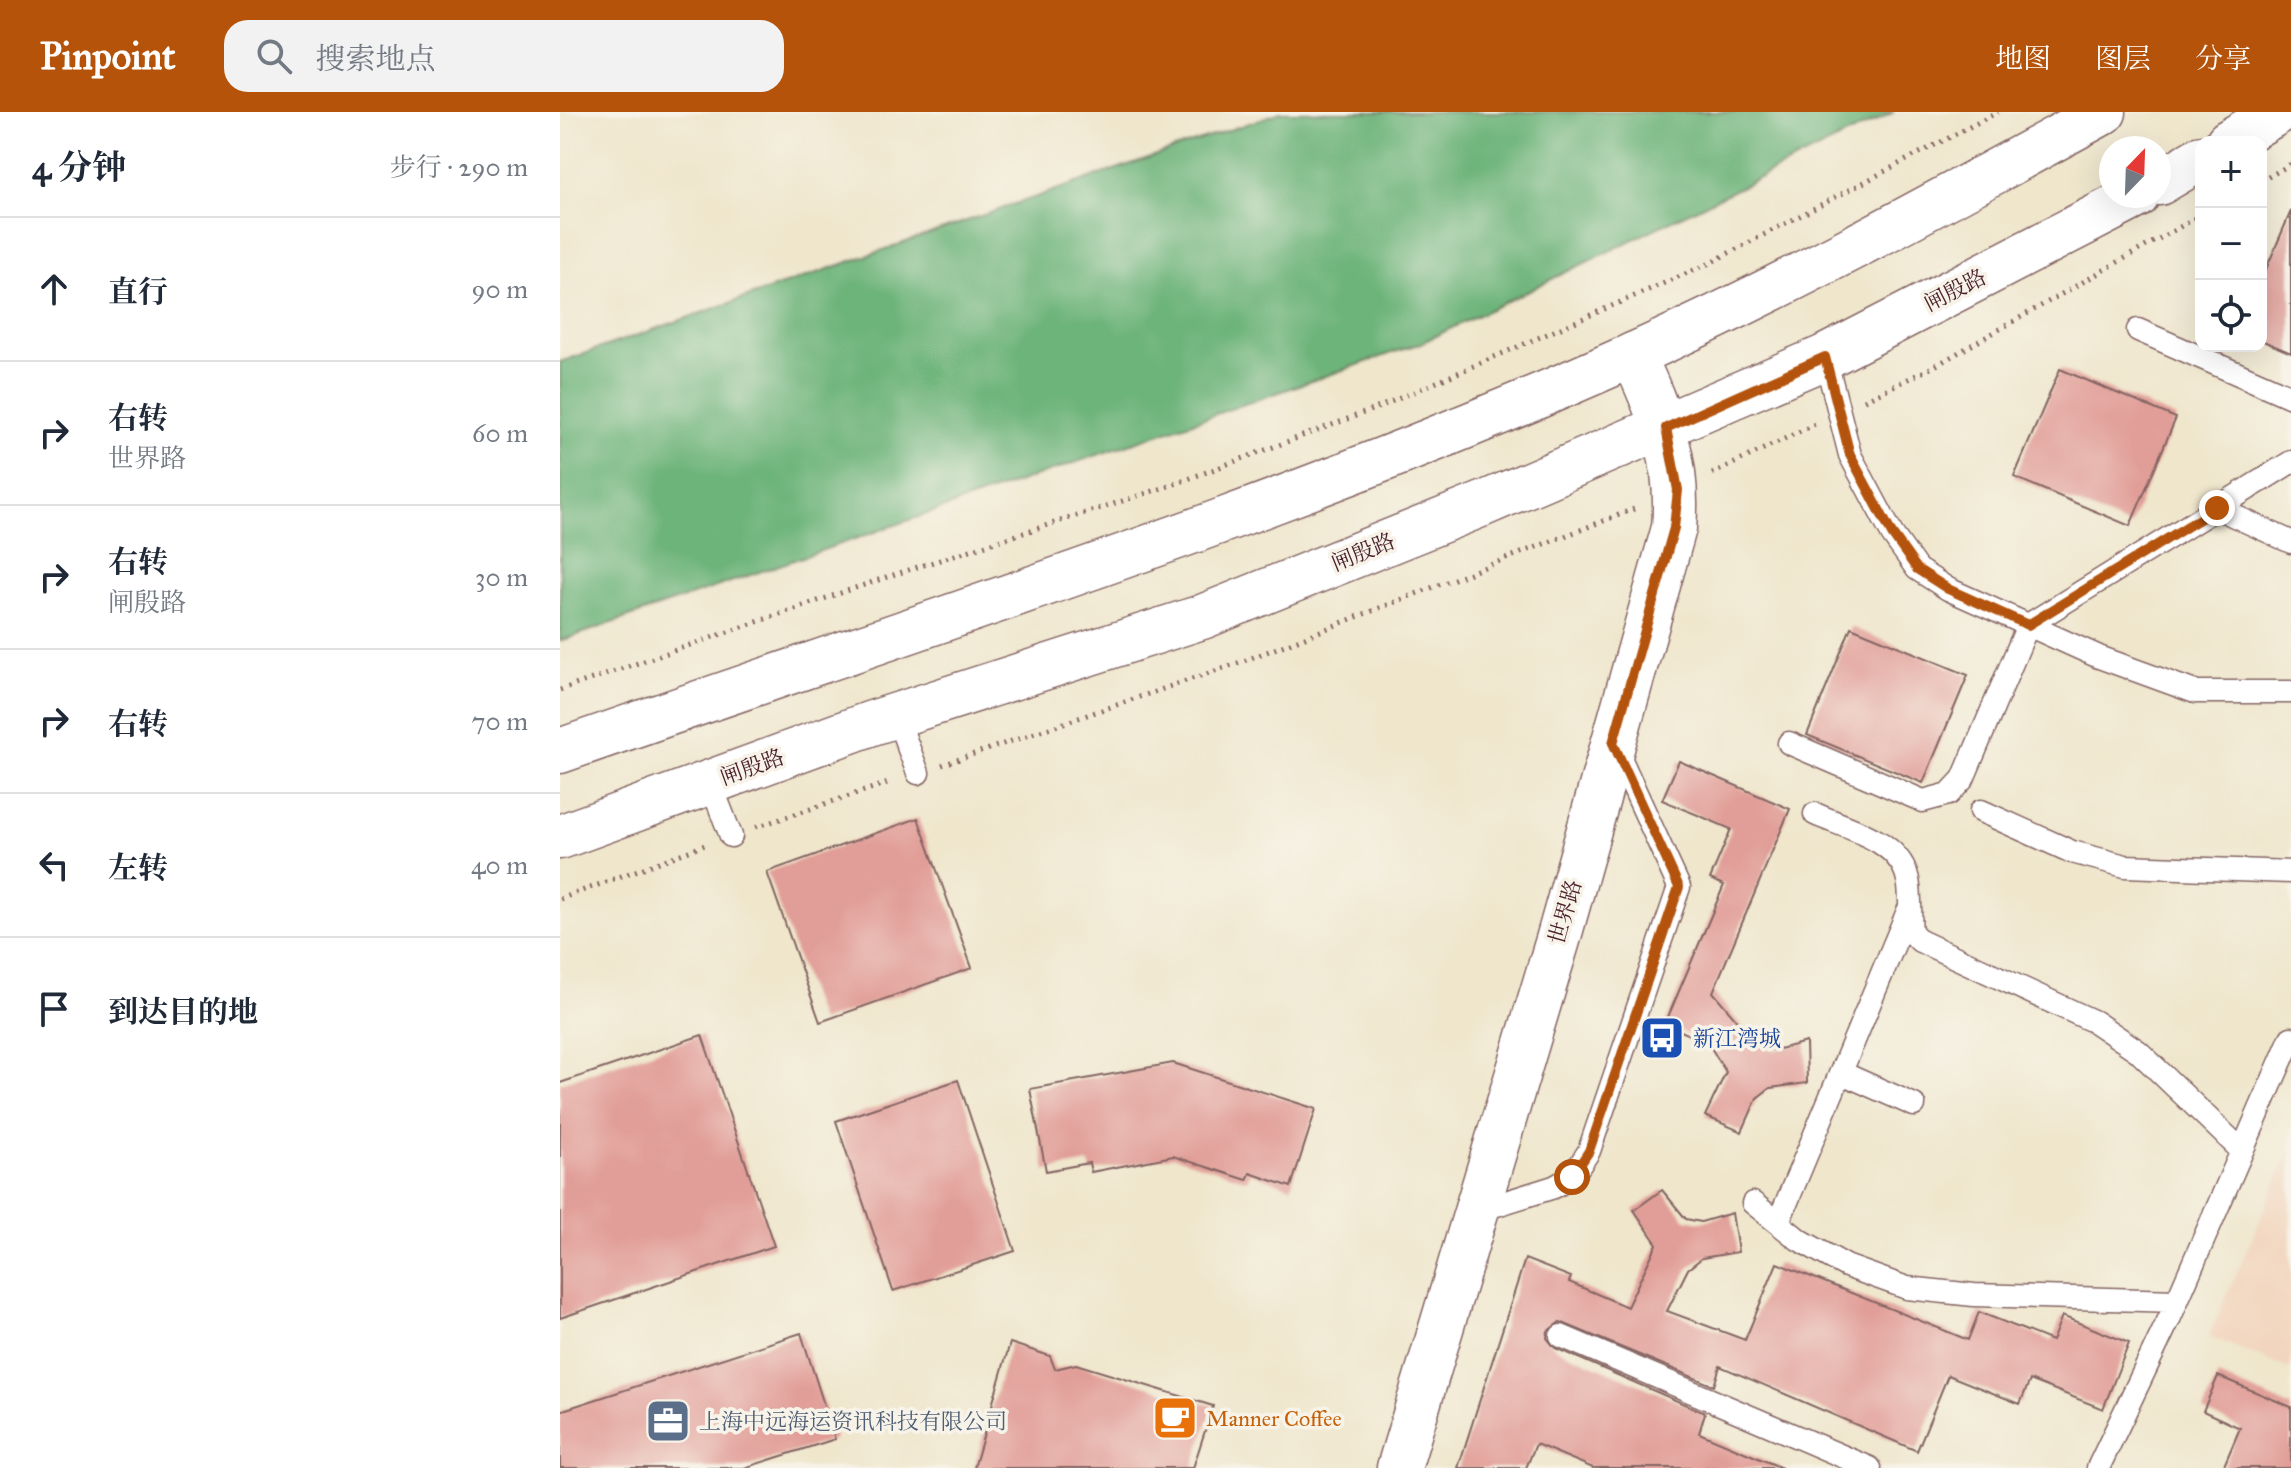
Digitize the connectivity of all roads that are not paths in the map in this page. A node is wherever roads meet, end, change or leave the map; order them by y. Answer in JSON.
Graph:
{"nodes":[{"id":1,"x":2104,"y":112,"type":"edge"},
{"id":2,"x":2278,"y":112,"type":"edge"},
{"id":3,"x":2238,"y":136,"type":"edge"},
{"id":4,"x":2195,"y":162,"type":"edge"},
{"id":5,"x":2171,"y":176,"type":"edge"},
{"id":6,"x":2114,"y":208,"type":"edge"},
{"id":7,"x":2138,"y":330,"type":"dead end"},
{"id":8,"x":1633,"y":355,"type":"junction"},
{"id":9,"x":1825,"y":357,"type":"junction"},
{"id":10,"x":2291,"y":397,"type":"edge"},
{"id":11,"x":1666,"y":428,"type":"junction"},
{"id":12,"x":2291,"y":462,"type":"edge"},
{"id":13,"x":2217,"y":508,"type":"junction"},
{"id":14,"x":2291,"y":542,"type":"edge"},
{"id":15,"x":2028,"y":625,"type":"junction"},
{"id":16,"x":2291,"y":692,"type":"edge"},
{"id":17,"x":896,"y":715,"type":"junction"},
{"id":18,"x":1613,"y":743,"type":"junction"},
{"id":19,"x":1789,"y":743,"type":"dead end"},
{"id":20,"x":560,"y":751,"type":"edge"},
{"id":21,"x":918,"y":773,"type":"dead end"},
{"id":22,"x":710,"y":782,"type":"junction"},
{"id":23,"x":1981,"y":811,"type":"dead end"},
{"id":24,"x":1815,"y":814,"type":"dead end"},
{"id":25,"x":731,"y":836,"type":"dead end"},
{"id":26,"x":560,"y":837,"type":"edge"},
{"id":27,"x":2291,"y":872,"type":"edge"},
{"id":28,"x":1908,"y":911,"type":"junction"},
{"id":29,"x":2291,"y":1038,"type":"edge"},
{"id":30,"x":1842,"y":1073,"type":"junction"},
{"id":31,"x":2284,"y":1073,"type":"edge"},
{"id":32,"x":1914,"y":1105,"type":"dead end"},
{"id":33,"x":2241,"y":1150,"type":"junction"},
{"id":34,"x":1753,"y":1203,"type":"dead end"},
{"id":35,"x":1477,"y":1211,"type":"junction"},
{"id":36,"x":1778,"y":1223,"type":"junction"},
{"id":37,"x":2177,"y":1301,"type":"junction"},
{"id":38,"x":1561,"y":1336,"type":"dead end"},
{"id":39,"x":1859,"y":1466,"type":"edge"},
{"id":40,"x":1399,"y":1468,"type":"edge"},
{"id":41,"x":2098,"y":1468,"type":"edge"}],
"edges":[{"from":1,"to":8,"type":"main road"},
{"from":2,"to":3,"type":"main road"},
{"from":4,"to":5,"type":"main road"},
{"from":6,"to":9,"type":"main road","name":"闸殷路"},
{"from":7,"to":10,"type":"lane"},
{"from":8,"to":11,"type":"main road","name":"世界路"},
{"from":8,"to":20,"type":"main road"},
{"from":9,"to":11,"type":"main road","name":"闸殷路"},
{"from":9,"to":15,"type":"lane"},
{"from":11,"to":17,"type":"main road","name":"闸殷路"},
{"from":11,"to":18,"type":"main road","name":"世界路"},
{"from":12,"to":13,"type":"lane"},
{"from":13,"to":14,"type":"lane"},
{"from":13,"to":15,"type":"lane"},
{"from":15,"to":16,"type":"lane"},
{"from":15,"to":19,"type":"lane"},
{"from":17,"to":21,"type":"lane"},
{"from":17,"to":22,"type":"main road","name":"闸殷路"},
{"from":18,"to":35,"type":"main road","name":"世界路"},
{"from":18,"to":35,"type":"lane"},
{"from":22,"to":25,"type":"lane"},
{"from":22,"to":26,"type":"main road","name":"闸殷路"},
{"from":23,"to":27,"type":"lane"},
{"from":24,"to":28,"type":"lane"},
{"from":28,"to":30,"type":"lane"},
{"from":28,"to":33,"type":"lane"},
{"from":29,"to":31,"type":"lane"},
{"from":30,"to":32,"type":"lane"},
{"from":30,"to":36,"type":"lane"},
{"from":31,"to":33,"type":"lane"},
{"from":33,"to":37,"type":"lane"},
{"from":34,"to":36,"type":"lane"},
{"from":35,"to":40,"type":"main road","name":"世界路"},
{"from":36,"to":37,"type":"lane"},
{"from":37,"to":41,"type":"lane"},
{"from":38,"to":39,"type":"lane"}]}
